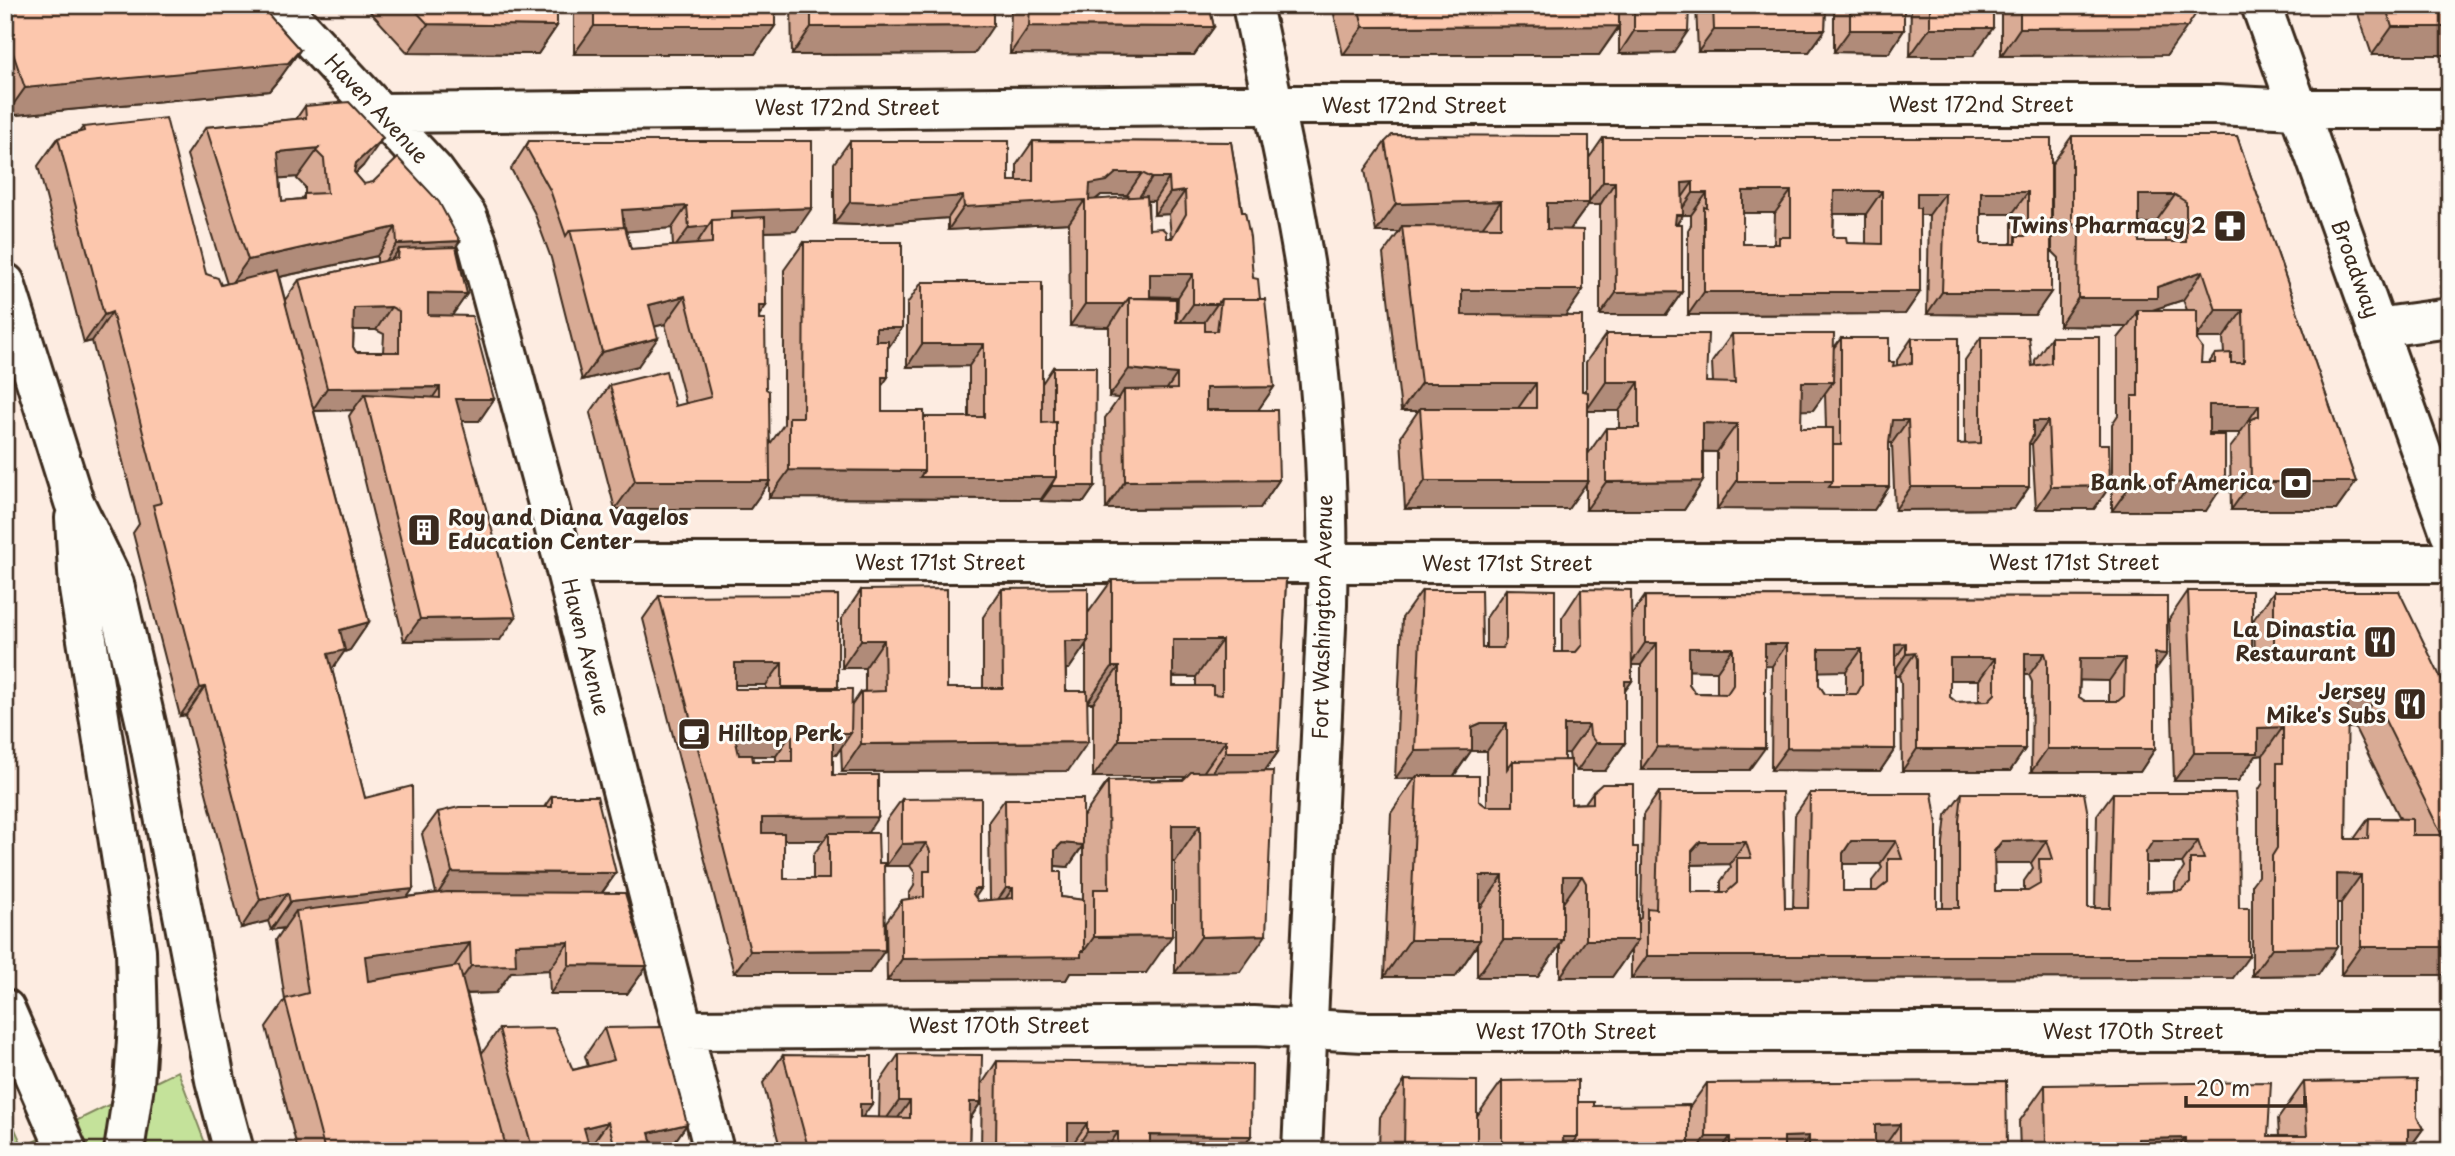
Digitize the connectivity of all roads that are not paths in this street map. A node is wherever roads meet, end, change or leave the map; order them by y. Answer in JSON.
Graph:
{"nodes":[{"id":1,"x":279,"y":5,"type":"edge"},
{"id":2,"x":1252,"y":5,"type":"edge"},
{"id":3,"x":2261,"y":5,"type":"edge"},
{"id":4,"x":1272,"y":106,"type":"junction"},
{"id":5,"x":2297,"y":109,"type":"junction"},
{"id":6,"x":2450,"y":109,"type":"edge"},
{"id":7,"x":379,"y":113,"type":"junction"},
{"id":8,"x":5,"y":283,"type":"edge"},
{"id":9,"x":2450,"y":318,"type":"edge"},
{"id":10,"x":2376,"y":328,"type":"junction"},
{"id":11,"x":74,"y":502,"type":"junction"},
{"id":12,"x":2450,"y":532,"type":"edge"},
{"id":13,"x":564,"y":563,"type":"junction"},
{"id":14,"x":2450,"y":563,"type":"edge"},
{"id":15,"x":1328,"y":564,"type":"junction"},
{"id":16,"x":5,"y":1009,"type":"edge"},
{"id":17,"x":683,"y":1030,"type":"junction"},
{"id":18,"x":1306,"y":1031,"type":"junction"},
{"id":19,"x":2450,"y":1032,"type":"edge"},
{"id":20,"x":67,"y":1151,"type":"edge"},
{"id":21,"x":124,"y":1151,"type":"edge"},
{"id":22,"x":234,"y":1151,"type":"edge"},
{"id":23,"x":714,"y":1151,"type":"edge"},
{"id":24,"x":1302,"y":1151,"type":"edge"}],
"edges":[{"from":1,"to":7,"type":"main road","name":"Haven Avenue"},
{"from":2,"to":4,"type":"main road","name":"Fort Washington Avenue"},
{"from":3,"to":5,"type":"main road","name":"Broadway"},
{"from":4,"to":5,"type":"main road","name":"West 172nd Street"},
{"from":4,"to":7,"type":"main road","name":"West 172nd Street"},
{"from":4,"to":15,"type":"main road","name":"Fort Washington Avenue"},
{"from":5,"to":6,"type":"main road","name":"West 172nd Street"},
{"from":5,"to":10,"type":"main road","name":"Broadway"},
{"from":7,"to":13,"type":"main road","name":"Haven Avenue"},
{"from":8,"to":11,"type":"main road"},
{"from":9,"to":10,"type":"main road"},
{"from":10,"to":12,"type":"main road","name":"Broadway"},
{"from":11,"to":21,"type":"main road"},
{"from":11,"to":22,"type":"main road"},
{"from":13,"to":15,"type":"main road","name":"West 171st Street"},
{"from":13,"to":17,"type":"main road","name":"Haven Avenue"},
{"from":14,"to":15,"type":"main road","name":"West 171st Street"},
{"from":15,"to":18,"type":"main road","name":"Fort Washington Avenue"},
{"from":16,"to":20,"type":"main road"},
{"from":17,"to":18,"type":"main road","name":"West 170th Street"},
{"from":17,"to":23,"type":"main road","name":"Haven Avenue"},
{"from":18,"to":19,"type":"main road","name":"West 170th Street"},
{"from":18,"to":24,"type":"main road","name":"Fort Washington Avenue"}]}
